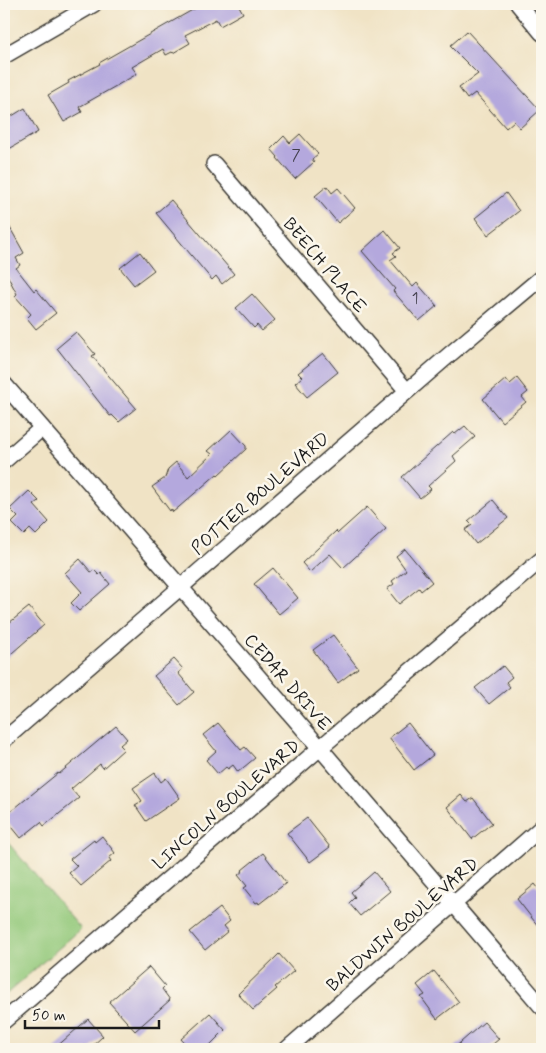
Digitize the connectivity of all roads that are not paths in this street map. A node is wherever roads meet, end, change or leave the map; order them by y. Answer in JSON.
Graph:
{"nodes":[{"id":1,"x":94,"y":4,"type":"edge"},
{"id":2,"x":518,"y":4,"type":"edge"},
{"id":3,"x":542,"y":33,"type":"edge"},
{"id":4,"x":4,"y":56,"type":"edge"},
{"id":5,"x":214,"y":164,"type":"dead end"},
{"id":6,"x":542,"y":277,"type":"edge"},
{"id":7,"x":4,"y":384,"type":"edge"},
{"id":8,"x":407,"y":391,"type":"junction"},
{"id":9,"x":42,"y":428,"type":"junction"},
{"id":10,"x":4,"y":461,"type":"edge"},
{"id":11,"x":542,"y":559,"type":"edge"},
{"id":12,"x":180,"y":586,"type":"junction"},
{"id":13,"x":4,"y":740,"type":"edge"},
{"id":14,"x":320,"y":748,"type":"junction"},
{"id":15,"x":542,"y":827,"type":"edge"},
{"id":16,"x":454,"y":904,"type":"junction"},
{"id":17,"x":542,"y":1007,"type":"edge"},
{"id":18,"x":4,"y":1021,"type":"edge"},
{"id":19,"x":287,"y":1049,"type":"edge"}],
"edges":[{"from":1,"to":4,"type":"street"},
{"from":2,"to":3,"type":"street"},
{"from":5,"to":8,"type":"street","name":"BEECH PLACE"},
{"from":6,"to":8,"type":"street","name":"POTTER BOULEVARD"},
{"from":7,"to":9,"type":"street","name":"CEDAR DRIVE"},
{"from":8,"to":12,"type":"street","name":"POTTER BOULEVARD"},
{"from":9,"to":10,"type":"street"},
{"from":9,"to":12,"type":"street","name":"CEDAR DRIVE"},
{"from":11,"to":14,"type":"street","name":"LINCOLN BOULEVARD"},
{"from":12,"to":13,"type":"street","name":"POTTER BOULEVARD"},
{"from":12,"to":14,"type":"street","name":"CEDAR DRIVE"},
{"from":14,"to":16,"type":"street","name":"CEDAR DRIVE"},
{"from":14,"to":18,"type":"street","name":"LINCOLN BOULEVARD"},
{"from":15,"to":16,"type":"street","name":"BALDWIN BOULEVARD"},
{"from":16,"to":17,"type":"street","name":"CEDAR DRIVE"},
{"from":16,"to":19,"type":"street","name":"BALDWIN BOULEVARD"}]}
